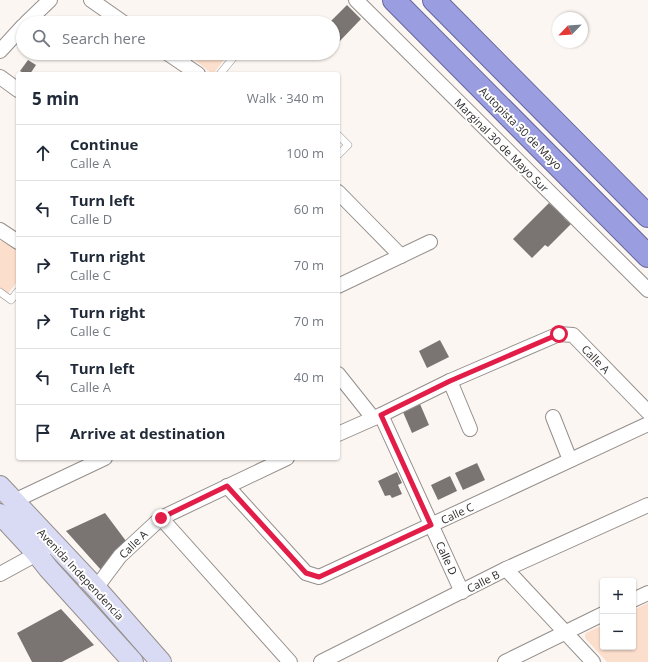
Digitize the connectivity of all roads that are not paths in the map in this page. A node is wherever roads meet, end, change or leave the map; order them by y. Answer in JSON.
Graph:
{"nodes":[{"id":1,"x":50,"y":0,"type":"edge"},
{"id":2,"x":91,"y":0,"type":"edge"},
{"id":3,"x":356,"y":0,"type":"edge"},
{"id":4,"x":394,"y":0,"type":"edge"},
{"id":5,"x":434,"y":0,"type":"edge"},
{"id":6,"x":33,"y":16,"type":"edge"},
{"id":7,"x":114,"y":16,"type":"edge"},
{"id":8,"x":16,"y":34,"type":"edge"},
{"id":9,"x":0,"y":51,"type":"edge"},
{"id":10,"x":177,"y":60,"type":"edge"},
{"id":11,"x":187,"y":60,"type":"edge"},
{"id":12,"x":231,"y":60,"type":"edge"},
{"id":13,"x":183,"y":64,"type":"junction"},
{"id":14,"x":195,"y":72,"type":"edge"},
{"id":15,"x":222,"y":72,"type":"edge"},
{"id":16,"x":0,"y":77,"type":"edge"},
{"id":17,"x":16,"y":89,"type":"edge"},
{"id":18,"x":340,"y":137,"type":"edge"},
{"id":19,"x":340,"y":153,"type":"edge"},
{"id":20,"x":340,"y":194,"type":"edge"},
{"id":21,"x":648,"y":216,"type":"edge"},
{"id":22,"x":0,"y":230,"type":"edge"},
{"id":23,"x":16,"y":241,"type":"edge"},
{"id":24,"x":430,"y":242,"type":"dead end"},
{"id":25,"x":401,"y":256,"type":"junction"},
{"id":26,"x":648,"y":256,"type":"edge"},
{"id":27,"x":340,"y":285,"type":"edge"},
{"id":28,"x":648,"y":290,"type":"edge"},
{"id":29,"x":0,"y":292,"type":"edge"},
{"id":30,"x":16,"y":294,"type":"edge"},
{"id":31,"x":340,"y":376,"type":"edge"},
{"id":32,"x":450,"y":381,"type":"junction"},
{"id":33,"x":648,"y":412,"type":"edge"},
{"id":34,"x":377,"y":417,"type":"junction"},
{"id":35,"x":553,"y":417,"type":"dead end"},
{"id":36,"x":648,"y":424,"type":"edge"},
{"id":37,"x":470,"y":428,"type":"dead end"},
{"id":38,"x":340,"y":433,"type":"edge"},
{"id":39,"x":101,"y":460,"type":"edge"},
{"id":40,"x":284,"y":460,"type":"edge"},
{"id":41,"x":570,"y":460,"type":"junction"},
{"id":42,"x":0,"y":486,"type":"edge"},
{"id":43,"x":227,"y":486,"type":"junction"},
{"id":44,"x":648,"y":504,"type":"edge"},
{"id":45,"x":7,"y":508,"type":"edge"},
{"id":46,"x":161,"y":518,"type":"junction"},
{"id":47,"x":431,"y":525,"type":"junction"},
{"id":48,"x":46,"y":549,"type":"junction"},
{"id":49,"x":506,"y":569,"type":"junction"},
{"id":50,"x":0,"y":574,"type":"edge"},
{"id":51,"x":96,"y":588,"type":"junction"},
{"id":52,"x":462,"y":592,"type":"junction"},
{"id":53,"x":648,"y":593,"type":"edge"},
{"id":54,"x":636,"y":599,"type":"edge"},
{"id":55,"x":600,"y":615,"type":"edge"},
{"id":56,"x":566,"y":632,"type":"junction"},
{"id":57,"x":133,"y":662,"type":"edge"},
{"id":58,"x":161,"y":662,"type":"edge"},
{"id":59,"x":290,"y":662,"type":"edge"},
{"id":60,"x":321,"y":662,"type":"edge"},
{"id":61,"x":505,"y":662,"type":"edge"},
{"id":62,"x":593,"y":662,"type":"edge"}],
"edges":[{"from":1,"to":6,"type":"street"},
{"from":2,"to":7,"type":"street"},
{"from":3,"to":28,"type":"street","name":"Marginal 30 de Mayo Sur"},
{"from":4,"to":26,"type":"highway","name":"Autopista 30 de Mayo"},
{"from":5,"to":21,"type":"highway"},
{"from":8,"to":9,"type":"street"},
{"from":10,"to":13,"type":"street"},
{"from":11,"to":13,"type":"lane"},
{"from":12,"to":15,"type":"lane"},
{"from":13,"to":14,"type":"street"},
{"from":16,"to":17,"type":"street"},
{"from":18,"to":19,"type":"lane"},
{"from":20,"to":25,"type":"street"},
{"from":22,"to":23,"type":"street"},
{"from":24,"to":25,"type":"street"},
{"from":25,"to":27,"type":"street"},
{"from":29,"to":30,"type":"lane"},
{"from":31,"to":34,"type":"street","name":"Calle D"},
{"from":32,"to":33,"type":"street","name":"Calle A"},
{"from":32,"to":34,"type":"street","name":"Calle A"},
{"from":32,"to":37,"type":"street"},
{"from":34,"to":38,"type":"street","name":"Calle A"},
{"from":34,"to":47,"type":"street","name":"Calle D"},
{"from":35,"to":41,"type":"street"},
{"from":36,"to":41,"type":"street","name":"Calle C"},
{"from":39,"to":45,"type":"street"},
{"from":40,"to":43,"type":"street","name":"Calle A"},
{"from":41,"to":47,"type":"street","name":"Calle C"},
{"from":42,"to":45,"type":"main road","name":"Avenida Independencia"},
{"from":43,"to":46,"type":"street","name":"Calle A"},
{"from":43,"to":47,"type":"street","name":"Calle C"},
{"from":44,"to":49,"type":"street","name":"Calle B"},
{"from":45,"to":48,"type":"main road","name":"Avenida Independencia"},
{"from":46,"to":51,"type":"street","name":"Calle A"},
{"from":46,"to":59,"type":"street"},
{"from":47,"to":52,"type":"street","name":"Calle D"},
{"from":48,"to":50,"type":"street"},
{"from":48,"to":51,"type":"main road","name":"Avenida Independencia"},
{"from":48,"to":57,"type":"main road","name":"Avenida Independencia"},
{"from":49,"to":52,"type":"street","name":"Calle B"},
{"from":49,"to":56,"type":"street"},
{"from":51,"to":58,"type":"main road","name":"Avenida Independencia"},
{"from":52,"to":60,"type":"street","name":"Calle B"},
{"from":53,"to":54,"type":"street"},
{"from":55,"to":56,"type":"street"},
{"from":56,"to":61,"type":"street"},
{"from":56,"to":62,"type":"street"}]}
